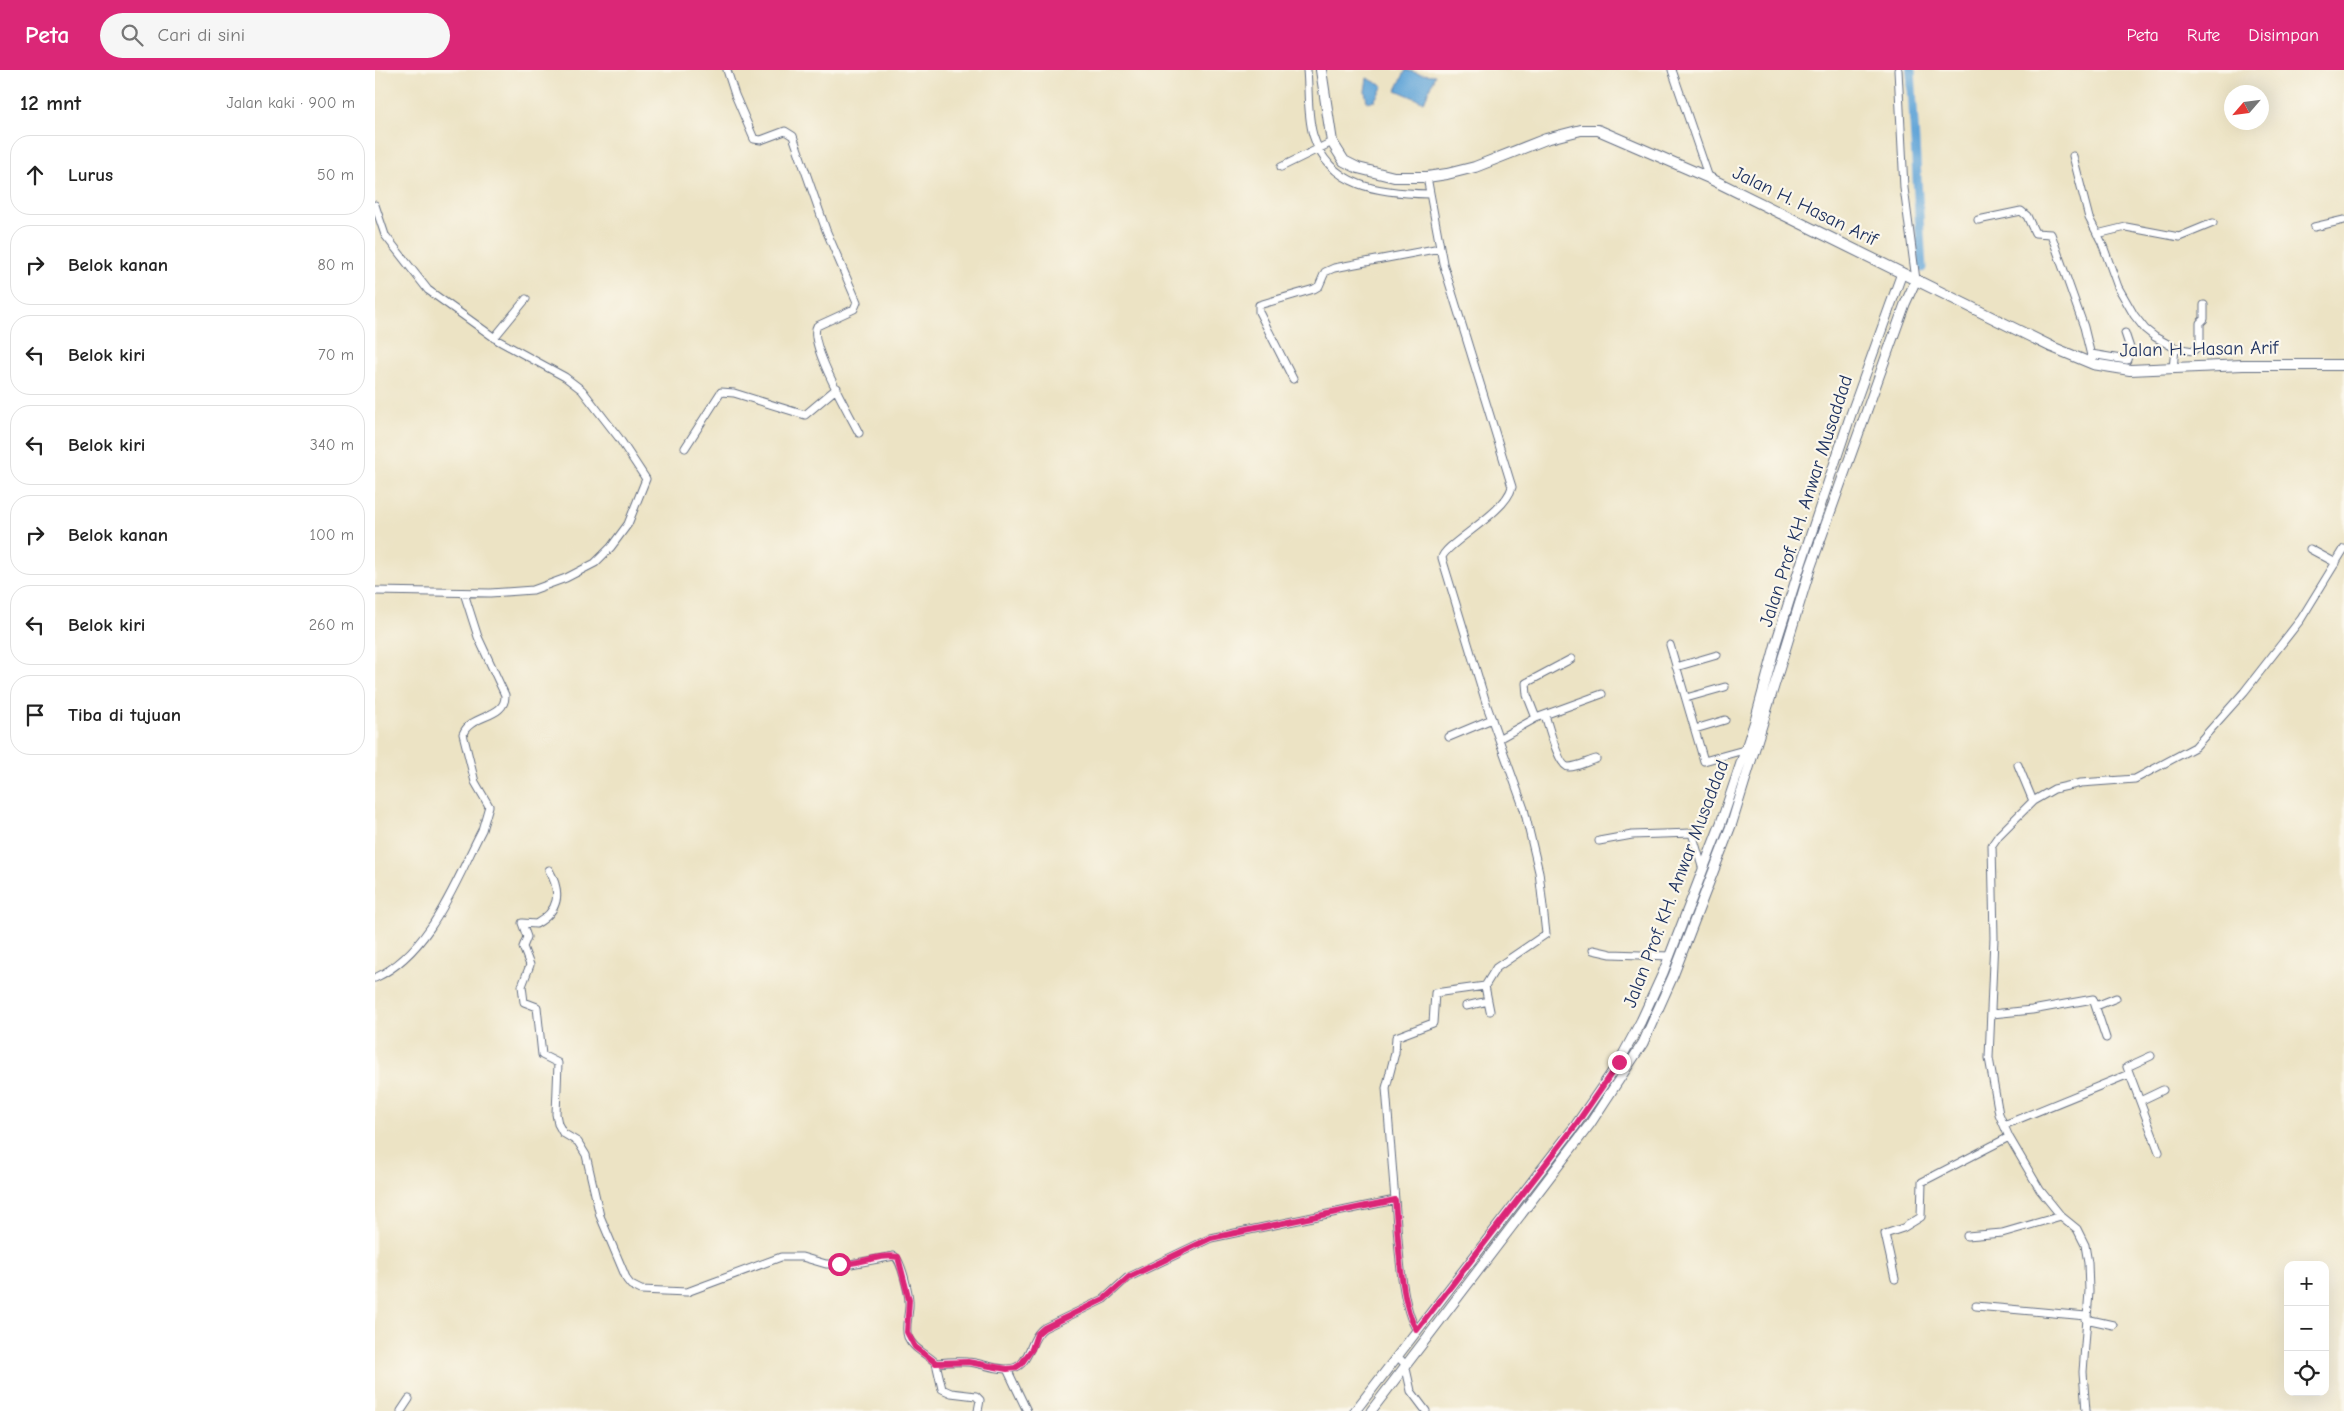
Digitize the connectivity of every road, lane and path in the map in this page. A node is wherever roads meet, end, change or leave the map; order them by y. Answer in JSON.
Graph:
{"nodes":[{"id":1,"x":727,"y":70,"type":"edge"},
{"id":2,"x":1307,"y":70,"type":"edge"},
{"id":3,"x":1321,"y":70,"type":"edge"},
{"id":4,"x":1672,"y":70,"type":"edge"},
{"id":5,"x":1898,"y":70,"type":"edge"},
{"id":6,"x":1325,"y":146,"type":"junction"},
{"id":7,"x":2073,"y":156,"type":"dead end"},
{"id":8,"x":1281,"y":167,"type":"dead end"},
{"id":9,"x":1709,"y":178,"type":"junction"},
{"id":10,"x":1427,"y":179,"type":"junction"},
{"id":11,"x":1428,"y":192,"type":"junction"},
{"id":12,"x":375,"y":205,"type":"edge"},
{"id":13,"x":1978,"y":220,"type":"dead end"},
{"id":14,"x":2344,"y":220,"type":"edge"},
{"id":15,"x":2213,"y":223,"type":"dead end"},
{"id":16,"x":2314,"y":227,"type":"dead end"},
{"id":17,"x":2097,"y":234,"type":"junction"},
{"id":18,"x":1440,"y":248,"type":"junction"},
{"id":19,"x":1913,"y":261,"type":"junction"},
{"id":20,"x":1902,"y":273,"type":"junction"},
{"id":21,"x":1914,"y":285,"type":"junction"},
{"id":22,"x":526,"y":299,"type":"dead end"},
{"id":23,"x":2204,"y":305,"type":"dead end"},
{"id":24,"x":2125,"y":333,"type":"dead end"},
{"id":25,"x":494,"y":338,"type":"junction"},
{"id":26,"x":2175,"y":348,"type":"junction"},
{"id":27,"x":2092,"y":359,"type":"junction"},
{"id":28,"x":2344,"y":365,"type":"edge"},
{"id":29,"x":2173,"y":369,"type":"junction"},
{"id":30,"x":1293,"y":379,"type":"dead end"},
{"id":31,"x":837,"y":388,"type":"junction"},
{"id":32,"x":859,"y":433,"type":"dead end"},
{"id":33,"x":685,"y":448,"type":"dead end"},
{"id":34,"x":2310,"y":549,"type":"dead end"},
{"id":35,"x":2344,"y":549,"type":"edge"},
{"id":36,"x":2336,"y":563,"type":"junction"},
{"id":37,"x":375,"y":590,"type":"edge"},
{"id":38,"x":464,"y":592,"type":"junction"},
{"id":39,"x":1670,"y":645,"type":"dead end"},
{"id":40,"x":1717,"y":655,"type":"dead end"},
{"id":41,"x":1571,"y":659,"type":"dead end"},
{"id":42,"x":1676,"y":667,"type":"junction"},
{"id":43,"x":1725,"y":687,"type":"dead end"},
{"id":44,"x":1602,"y":694,"type":"dead end"},
{"id":45,"x":1686,"y":698,"type":"junction"},
{"id":46,"x":1545,"y":715,"type":"junction"},
{"id":47,"x":1536,"y":718,"type":"junction"},
{"id":48,"x":1492,"y":719,"type":"junction"},
{"id":49,"x":1725,"y":720,"type":"dead end"},
{"id":50,"x":1695,"y":729,"type":"junction"},
{"id":51,"x":1449,"y":737,"type":"dead end"},
{"id":52,"x":1500,"y":738,"type":"junction"},
{"id":53,"x":1744,"y":750,"type":"junction"},
{"id":54,"x":1596,"y":759,"type":"dead end"},
{"id":55,"x":2018,"y":765,"type":"dead end"},
{"id":56,"x":2033,"y":801,"type":"junction"},
{"id":57,"x":1599,"y":841,"type":"dead end"},
{"id":58,"x":549,"y":870,"type":"dead end"},
{"id":59,"x":1703,"y":870,"type":"junction"},
{"id":60,"x":1689,"y":906,"type":"junction"},
{"id":61,"x":1699,"y":909,"type":"junction"},
{"id":62,"x":536,"y":924,"type":"junction"},
{"id":63,"x":527,"y":937,"type":"junction"},
{"id":64,"x":1593,"y":950,"type":"dead end"},
{"id":65,"x":1669,"y":956,"type":"junction"},
{"id":66,"x":375,"y":978,"type":"edge"},
{"id":67,"x":1485,"y":986,"type":"junction"},
{"id":68,"x":2116,"y":998,"type":"dead end"},
{"id":69,"x":1488,"y":1001,"type":"junction"},
{"id":70,"x":1466,"y":1006,"type":"dead end"},
{"id":71,"x":2096,"y":1006,"type":"junction"},
{"id":72,"x":1490,"y":1012,"type":"dead end"},
{"id":73,"x":1992,"y":1014,"type":"junction"},
{"id":74,"x":1641,"y":1021,"type":"junction"},
{"id":75,"x":1650,"y":1028,"type":"junction"},
{"id":76,"x":2106,"y":1038,"type":"dead end"},
{"id":77,"x":2151,"y":1056,"type":"dead end"},
{"id":78,"x":2129,"y":1074,"type":"junction"},
{"id":79,"x":2163,"y":1090,"type":"dead end"},
{"id":80,"x":2139,"y":1100,"type":"junction"},
{"id":81,"x":2004,"y":1126,"type":"junction"},
{"id":82,"x":2009,"y":1137,"type":"junction"},
{"id":83,"x":2159,"y":1152,"type":"dead end"},
{"id":84,"x":1395,"y":1200,"type":"junction"},
{"id":85,"x":2061,"y":1216,"type":"junction"},
{"id":86,"x":1967,"y":1236,"type":"dead end"},
{"id":87,"x":1468,"y":1265,"type":"junction"},
{"id":88,"x":1477,"y":1271,"type":"junction"},
{"id":89,"x":1895,"y":1279,"type":"dead end"},
{"id":90,"x":1976,"y":1306,"type":"dead end"},
{"id":91,"x":2089,"y":1319,"type":"junction"},
{"id":92,"x":2113,"y":1324,"type":"dead end"},
{"id":93,"x":1417,"y":1330,"type":"junction"},
{"id":94,"x":1397,"y":1356,"type":"junction"},
{"id":95,"x":936,"y":1363,"type":"junction"},
{"id":96,"x":1405,"y":1364,"type":"junction"},
{"id":97,"x":1007,"y":1369,"type":"junction"},
{"id":98,"x":409,"y":1399,"type":"dead end"},
{"id":99,"x":401,"y":1411,"type":"edge"},
{"id":100,"x":978,"y":1411,"type":"edge"},
{"id":101,"x":1027,"y":1411,"type":"edge"},
{"id":102,"x":1355,"y":1411,"type":"edge"},
{"id":103,"x":1371,"y":1411,"type":"edge"},
{"id":104,"x":1426,"y":1411,"type":"edge"},
{"id":105,"x":2086,"y":1411,"type":"edge"}],
"edges":[{"from":1,"to":31,"type":"street"},
{"from":2,"to":6,"type":"street"},
{"from":3,"to":6,"type":"main road","name":"Jalan H. Hasan Arif"},
{"from":4,"to":9,"type":"street"},
{"from":5,"to":19,"type":"street"},
{"from":6,"to":8,"type":"street"},
{"from":6,"to":10,"type":"main road","name":"Jalan H. Hasan Arif"},
{"from":6,"to":11,"type":"street"},
{"from":7,"to":17,"type":"street"},
{"from":9,"to":10,"type":"main road","name":"Jalan H. Hasan Arif"},
{"from":9,"to":20,"type":"main road","name":"Jalan H. Hasan Arif"},
{"from":10,"to":11,"type":"street"},
{"from":11,"to":18,"type":"street"},
{"from":12,"to":25,"type":"street"},
{"from":13,"to":27,"type":"street"},
{"from":14,"to":16,"type":"street"},
{"from":15,"to":17,"type":"street"},
{"from":17,"to":26,"type":"street"},
{"from":18,"to":30,"type":"street"},
{"from":18,"to":48,"type":"street"},
{"from":19,"to":20,"type":"street"},
{"from":19,"to":21,"type":"street"},
{"from":20,"to":21,"type":"main road","name":"Jalan H. Hasan Arif"},
{"from":20,"to":53,"type":"street","name":"Jalan Prof. KH. Anwar Musaddad"},
{"from":21,"to":27,"type":"main road","name":"Jalan H. Hasan Arif"},
{"from":21,"to":61,"type":"street","name":"Jalan Prof. KH. Anwar Musaddad"},
{"from":22,"to":25,"type":"street"},
{"from":23,"to":26,"type":"street"},
{"from":24,"to":27,"type":"street"},
{"from":25,"to":38,"type":"street"},
{"from":26,"to":29,"type":"street"},
{"from":27,"to":29,"type":"main road","name":"Jalan H. Hasan Arif"},
{"from":28,"to":29,"type":"main road","name":"Jalan H. Hasan Arif"},
{"from":31,"to":32,"type":"street"},
{"from":31,"to":33,"type":"street"},
{"from":34,"to":36,"type":"street"},
{"from":35,"to":36,"type":"street"},
{"from":36,"to":56,"type":"street"},
{"from":37,"to":38,"type":"street"},
{"from":38,"to":66,"type":"street"},
{"from":39,"to":42,"type":"street"},
{"from":40,"to":42,"type":"street"},
{"from":41,"to":47,"type":"street"},
{"from":42,"to":45,"type":"street"},
{"from":43,"to":45,"type":"street"},
{"from":44,"to":46,"type":"street"},
{"from":45,"to":50,"type":"street"},
{"from":46,"to":47,"type":"street"},
{"from":46,"to":54,"type":"street"},
{"from":47,"to":52,"type":"street"},
{"from":48,"to":51,"type":"street"},
{"from":48,"to":52,"type":"street"},
{"from":49,"to":50,"type":"street"},
{"from":50,"to":53,"type":"street"},
{"from":52,"to":67,"type":"street"},
{"from":53,"to":59,"type":"street","name":"Jalan Prof. KH. Anwar Musaddad"},
{"from":55,"to":56,"type":"street"},
{"from":56,"to":73,"type":"street"},
{"from":57,"to":59,"type":"street"},
{"from":58,"to":62,"type":"street"},
{"from":59,"to":60,"type":"street","name":"Jalan Prof. KH. Anwar Musaddad"},
{"from":60,"to":61,"type":"street"},
{"from":60,"to":65,"type":"street","name":"Jalan Prof. KH. Anwar Musaddad"},
{"from":61,"to":75,"type":"street","name":"Jalan Prof. KH. Anwar Musaddad"},
{"from":62,"to":63,"type":"street"},
{"from":62,"to":63,"type":"street"},
{"from":63,"to":95,"type":"street"},
{"from":64,"to":65,"type":"street"},
{"from":65,"to":74,"type":"street","name":"Jalan Prof. KH. Anwar Musaddad"},
{"from":67,"to":69,"type":"street"},
{"from":67,"to":84,"type":"street"},
{"from":68,"to":71,"type":"street"},
{"from":69,"to":70,"type":"street"},
{"from":69,"to":72,"type":"street"},
{"from":71,"to":73,"type":"street"},
{"from":71,"to":76,"type":"street"},
{"from":73,"to":81,"type":"street"},
{"from":74,"to":75,"type":"street"},
{"from":74,"to":87,"type":"street","name":"Jalan Prof. KH. Anwar Musaddad"},
{"from":75,"to":88,"type":"street","name":"Jalan Prof. KH. Anwar Musaddad"},
{"from":77,"to":78,"type":"street"},
{"from":78,"to":80,"type":"street"},
{"from":78,"to":81,"type":"street"},
{"from":79,"to":80,"type":"street"},
{"from":80,"to":83,"type":"street"},
{"from":81,"to":82,"type":"street"},
{"from":82,"to":85,"type":"street"},
{"from":82,"to":89,"type":"street"},
{"from":84,"to":93,"type":"street"},
{"from":84,"to":97,"type":"street"},
{"from":85,"to":86,"type":"street"},
{"from":85,"to":91,"type":"street"},
{"from":87,"to":88,"type":"street"},
{"from":87,"to":93,"type":"street","name":"Jalan Prof. KH. Anwar Musaddad"},
{"from":88,"to":96,"type":"street","name":"Jalan Prof. KH. Anwar Musaddad"},
{"from":90,"to":91,"type":"street"},
{"from":91,"to":92,"type":"street"},
{"from":91,"to":105,"type":"street"},
{"from":93,"to":94,"type":"street","name":"Jalan Prof. KH. Anwar Musaddad"},
{"from":94,"to":96,"type":"street"},
{"from":94,"to":102,"type":"street","name":"Jalan Prof. KH. Anwar Musaddad"},
{"from":95,"to":97,"type":"street"},
{"from":95,"to":100,"type":"street"},
{"from":96,"to":103,"type":"street","name":"Jalan Prof. KH. Anwar Musaddad"},
{"from":96,"to":104,"type":"street"},
{"from":97,"to":101,"type":"street"},
{"from":98,"to":99,"type":"street"}]}
